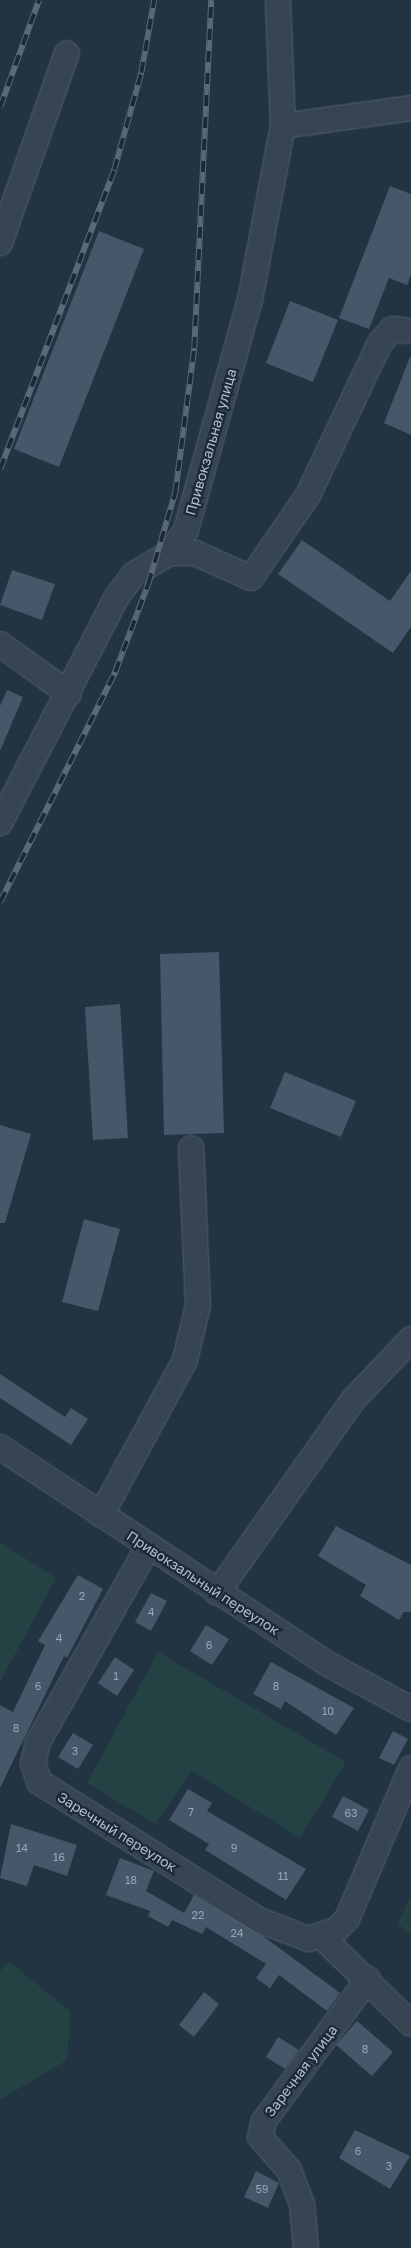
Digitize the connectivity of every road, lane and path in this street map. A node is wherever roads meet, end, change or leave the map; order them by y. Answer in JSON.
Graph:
{"nodes":[{"id":1,"x":278,"y":0,"type":"edge"},
{"id":2,"x":67,"y":53,"type":"dead end"},
{"id":3,"x":411,"y":108,"type":"edge"},
{"id":4,"x":283,"y":126,"type":"junction"},
{"id":5,"x":0,"y":243,"type":"edge"},
{"id":6,"x":411,"y":330,"type":"edge"},
{"id":7,"x":170,"y":553,"type":"junction"},
{"id":8,"x":0,"y":644,"type":"edge"},
{"id":9,"x":69,"y":694,"type":"junction"},
{"id":10,"x":0,"y":823,"type":"edge"},
{"id":11,"x":191,"y":1148,"type":"dead end"},
{"id":12,"x":411,"y":1339,"type":"edge"},
{"id":13,"x":0,"y":1447,"type":"edge"},
{"id":14,"x":101,"y":1515,"type":"junction"},
{"id":15,"x":148,"y":1546,"type":"junction"},
{"id":16,"x":217,"y":1593,"type":"junction"},
{"id":17,"x":406,"y":1699,"type":"edge"},
{"id":18,"x":411,"y":1768,"type":"edge"},
{"id":19,"x":322,"y":1937,"type":"junction"},
{"id":20,"x":368,"y":1979,"type":"junction"},
{"id":21,"x":411,"y":2024,"type":"edge"},
{"id":22,"x":306,"y":2248,"type":"edge"}],
"edges":[{"from":1,"to":4,"type":"street","name":"Привокзальная улица"},
{"from":2,"to":5,"type":"street"},
{"from":3,"to":4,"type":"street"},
{"from":4,"to":7,"type":"street","name":"Привокзальная улица"},
{"from":6,"to":7,"type":"street"},
{"from":7,"to":9,"type":"street","name":"Привокзальная улица"},
{"from":8,"to":9,"type":"street"},
{"from":9,"to":10,"type":"street","name":"Привокзальная улица"},
{"from":11,"to":14,"type":"street"},
{"from":12,"to":16,"type":"street"},
{"from":13,"to":14,"type":"street","name":"Привокзальный переулок"},
{"from":14,"to":15,"type":"street","name":"Привокзальный переулок"},
{"from":15,"to":16,"type":"street","name":"Привокзальный переулок"},
{"from":15,"to":19,"type":"street","name":"Заречный переулок"},
{"from":16,"to":17,"type":"street","name":"Привокзальный переулок"},
{"from":18,"to":19,"type":"street"},
{"from":19,"to":20,"type":"street"},
{"from":20,"to":21,"type":"street"},
{"from":20,"to":22,"type":"street","name":"Заречная улица"}]}
